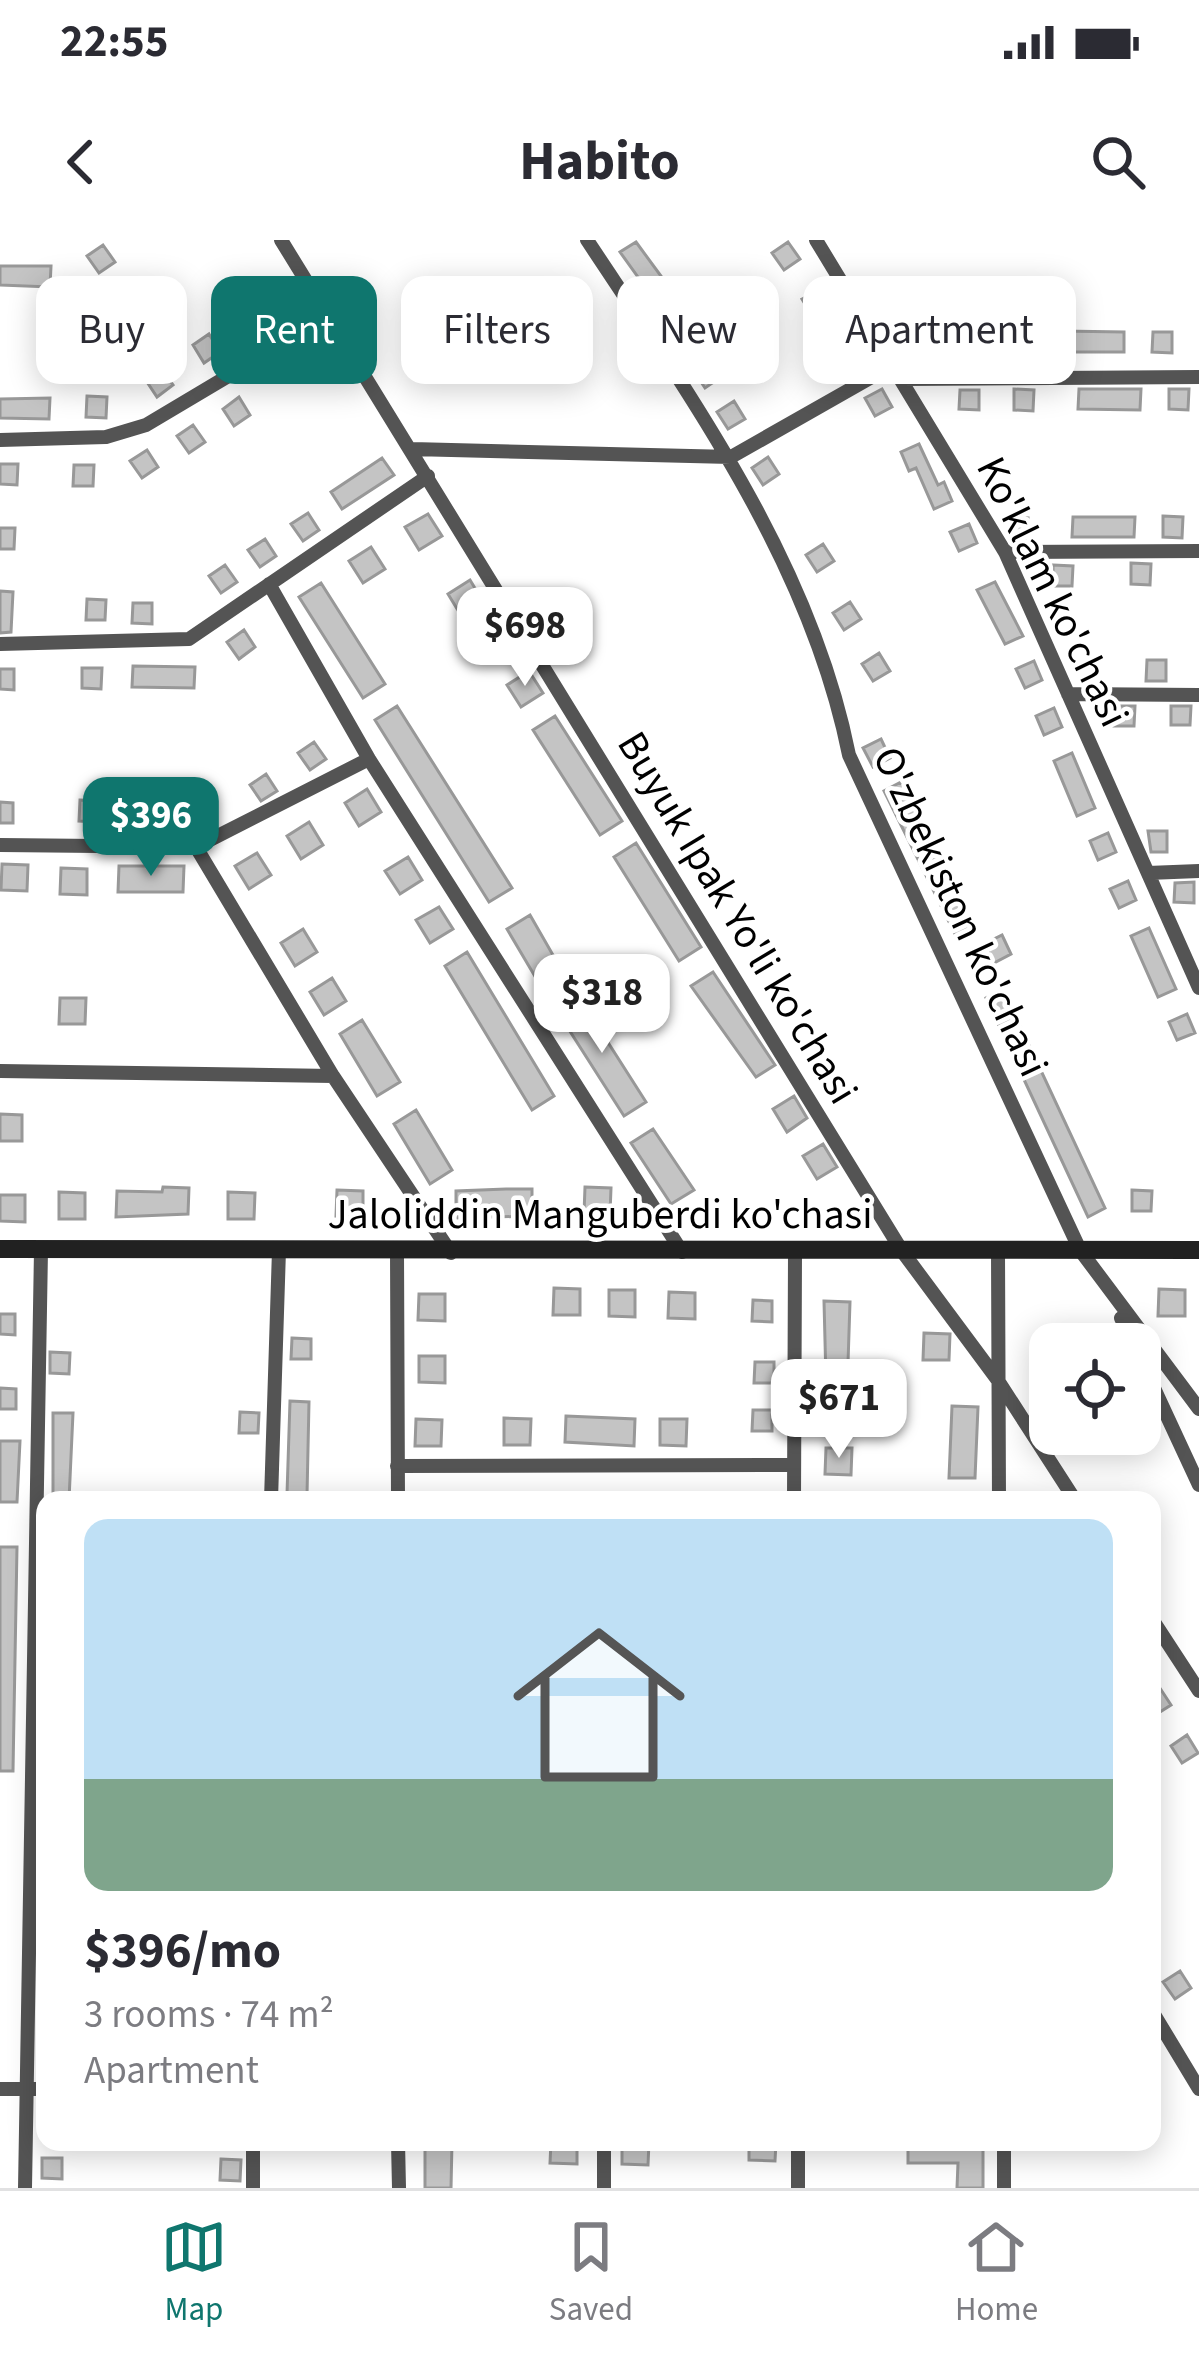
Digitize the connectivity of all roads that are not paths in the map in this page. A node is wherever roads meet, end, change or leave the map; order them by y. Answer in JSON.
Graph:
{"nodes":[{"id":1,"x":281,"y":240,"type":"edge"},
{"id":2,"x":587,"y":240,"type":"edge"},
{"id":3,"x":816,"y":240,"type":"edge"},
{"id":4,"x":304,"y":276,"type":"edge"},
{"id":5,"x":838,"y":276,"type":"edge"},
{"id":6,"x":1076,"y":375,"type":"edge"},
{"id":7,"x":1199,"y":377,"type":"edge"},
{"id":8,"x":215,"y":384,"type":"edge"},
{"id":9,"x":371,"y":384,"type":"edge"},
{"id":10,"x":874,"y":384,"type":"edge"},
{"id":11,"x":905,"y":384,"type":"edge"},
{"id":12,"x":0,"y":440,"type":"edge"},
{"id":13,"x":412,"y":449,"type":"junction"},
{"id":14,"x":731,"y":457,"type":"junction"},
{"id":15,"x":428,"y":476,"type":"junction"},
{"id":16,"x":1199,"y":550,"type":"edge"},
{"id":17,"x":1005,"y":552,"type":"junction"},
{"id":18,"x":269,"y":584,"type":"junction"},
{"id":19,"x":0,"y":644,"type":"edge"},
{"id":20,"x":1068,"y":694,"type":"junction"},
{"id":21,"x":1199,"y":694,"type":"edge"},
{"id":22,"x":369,"y":759,"type":"junction"},
{"id":23,"x":0,"y":845,"type":"edge"},
{"id":24,"x":196,"y":847,"type":"junction"},
{"id":25,"x":1199,"y":872,"type":"edge"},
{"id":26,"x":1148,"y":873,"type":"junction"},
{"id":27,"x":1199,"y":988,"type":"edge"},
{"id":28,"x":0,"y":1071,"type":"edge"},
{"id":29,"x":333,"y":1076,"type":"junction"},
{"id":30,"x":0,"y":1249,"type":"edge"},
{"id":31,"x":41,"y":1250,"type":"junction"},
{"id":32,"x":279,"y":1250,"type":"junction"},
{"id":33,"x":397,"y":1250,"type":"junction"},
{"id":34,"x":1080,"y":1250,"type":"junction"},
{"id":35,"x":1199,"y":1250,"type":"edge"},
{"id":36,"x":902,"y":1251,"type":"junction"},
{"id":37,"x":682,"y":1252,"type":"junction"},
{"id":38,"x":998,"y":1252,"type":"junction"},
{"id":39,"x":451,"y":1253,"type":"junction"},
{"id":40,"x":795,"y":1254,"type":"junction"},
{"id":41,"x":1109,"y":1291,"type":"junction"},
{"id":42,"x":1124,"y":1323,"type":"edge"},
{"id":43,"x":997,"y":1379,"type":"junction"},
{"id":44,"x":1161,"y":1403,"type":"edge"},
{"id":45,"x":1199,"y":1409,"type":"edge"},
{"id":46,"x":794,"y":1465,"type":"junction"},
{"id":47,"x":398,"y":1466,"type":"junction"},
{"id":48,"x":1199,"y":1485,"type":"edge"},
{"id":49,"x":36,"y":1491,"type":"edge"},
{"id":50,"x":271,"y":1491,"type":"edge"},
{"id":51,"x":398,"y":1491,"type":"edge"},
{"id":52,"x":794,"y":1491,"type":"edge"},
{"id":53,"x":999,"y":1491,"type":"edge"},
{"id":54,"x":1069,"y":1491,"type":"edge"},
{"id":55,"x":36,"y":1512,"type":"edge"},
{"id":56,"x":1161,"y":1632,"type":"edge"},
{"id":57,"x":1199,"y":1691,"type":"edge"},
{"id":58,"x":1161,"y":2026,"type":"edge"},
{"id":59,"x":0,"y":2089,"type":"edge"},
{"id":60,"x":25,"y":2089,"type":"junction"},
{"id":61,"x":36,"y":2089,"type":"edge"},
{"id":62,"x":1199,"y":2089,"type":"edge"},
{"id":63,"x":253,"y":2151,"type":"edge"},
{"id":64,"x":398,"y":2151,"type":"edge"},
{"id":65,"x":604,"y":2151,"type":"edge"},
{"id":66,"x":798,"y":2151,"type":"edge"},
{"id":67,"x":1004,"y":2151,"type":"edge"},
{"id":68,"x":25,"y":2188,"type":"edge"},
{"id":69,"x":253,"y":2188,"type":"edge"},
{"id":70,"x":399,"y":2188,"type":"edge"},
{"id":71,"x":604,"y":2188,"type":"edge"},
{"id":72,"x":798,"y":2188,"type":"edge"},
{"id":73,"x":1004,"y":2188,"type":"edge"}],
"edges":[{"from":1,"to":4,"type":"street","name":"Buyuk Ipak Yo'li ko'chasi"},
{"from":2,"to":14,"type":"street","name":"O'zbekiston ko'chasi"},
{"from":3,"to":5,"type":"street","name":"Ko'klam ko'chasi"},
{"from":6,"to":7,"type":"street"},
{"from":8,"to":12,"type":"street"},
{"from":9,"to":13,"type":"street","name":"Buyuk Ipak Yo'li ko'chasi"},
{"from":10,"to":14,"type":"street"},
{"from":11,"to":17,"type":"street","name":"Ko'klam ko'chasi"},
{"from":13,"to":14,"type":"street"},
{"from":13,"to":15,"type":"street","name":"Buyuk Ipak Yo'li ko'chasi"},
{"from":14,"to":34,"type":"street","name":"O'zbekiston ko'chasi"},
{"from":15,"to":18,"type":"street"},
{"from":15,"to":36,"type":"street","name":"Buyuk Ipak Yo'li ko'chasi"},
{"from":16,"to":17,"type":"street"},
{"from":17,"to":20,"type":"street","name":"Ko'klam ko'chasi"},
{"from":18,"to":19,"type":"street"},
{"from":18,"to":22,"type":"street"},
{"from":20,"to":21,"type":"street"},
{"from":20,"to":26,"type":"street","name":"Ko'klam ko'chasi"},
{"from":22,"to":24,"type":"street"},
{"from":22,"to":37,"type":"street"},
{"from":23,"to":24,"type":"street"},
{"from":24,"to":29,"type":"street"},
{"from":25,"to":26,"type":"street"},
{"from":26,"to":27,"type":"street","name":"Ko'klam ko'chasi"},
{"from":28,"to":29,"type":"street"},
{"from":29,"to":39,"type":"street"},
{"from":30,"to":31,"type":"street","name":"Jaloliddin Manguberdi ko'chasi"},
{"from":31,"to":32,"type":"street","name":"Jaloliddin Manguberdi ko'chasi"},
{"from":31,"to":49,"type":"street"},
{"from":32,"to":33,"type":"street","name":"Jaloliddin Manguberdi ko'chasi"},
{"from":32,"to":50,"type":"street"},
{"from":33,"to":39,"type":"street","name":"Jaloliddin Manguberdi ko'chasi"},
{"from":33,"to":47,"type":"street"},
{"from":34,"to":35,"type":"street","name":"Jaloliddin Manguberdi ko'chasi"},
{"from":34,"to":38,"type":"street","name":"Jaloliddin Manguberdi ko'chasi"},
{"from":34,"to":41,"type":"street","name":"O'zbekiston ko'chasi"},
{"from":36,"to":38,"type":"street","name":"Jaloliddin Manguberdi ko'chasi"},
{"from":36,"to":40,"type":"street","name":"Jaloliddin Manguberdi ko'chasi"},
{"from":36,"to":43,"type":"street","name":"Buyuk Ipak Yo'li ko'chasi"},
{"from":37,"to":39,"type":"street","name":"Jaloliddin Manguberdi ko'chasi"},
{"from":37,"to":40,"type":"street","name":"Jaloliddin Manguberdi ko'chasi"},
{"from":38,"to":43,"type":"street"},
{"from":40,"to":46,"type":"street"},
{"from":41,"to":42,"type":"street"},
{"from":41,"to":45,"type":"street","name":"O'zbekiston ko'chasi"},
{"from":43,"to":53,"type":"street"},
{"from":43,"to":54,"type":"street","name":"Buyuk Ipak Yo'li ko'chasi"},
{"from":44,"to":48,"type":"street"},
{"from":46,"to":47,"type":"street"},
{"from":46,"to":52,"type":"street"},
{"from":47,"to":51,"type":"street"},
{"from":55,"to":60,"type":"street"},
{"from":56,"to":57,"type":"street"},
{"from":58,"to":62,"type":"street"},
{"from":59,"to":60,"type":"street"},
{"from":60,"to":61,"type":"street"},
{"from":60,"to":68,"type":"street"},
{"from":63,"to":69,"type":"street"},
{"from":64,"to":70,"type":"street"},
{"from":65,"to":71,"type":"street"},
{"from":66,"to":72,"type":"street"},
{"from":67,"to":73,"type":"street"}]}
